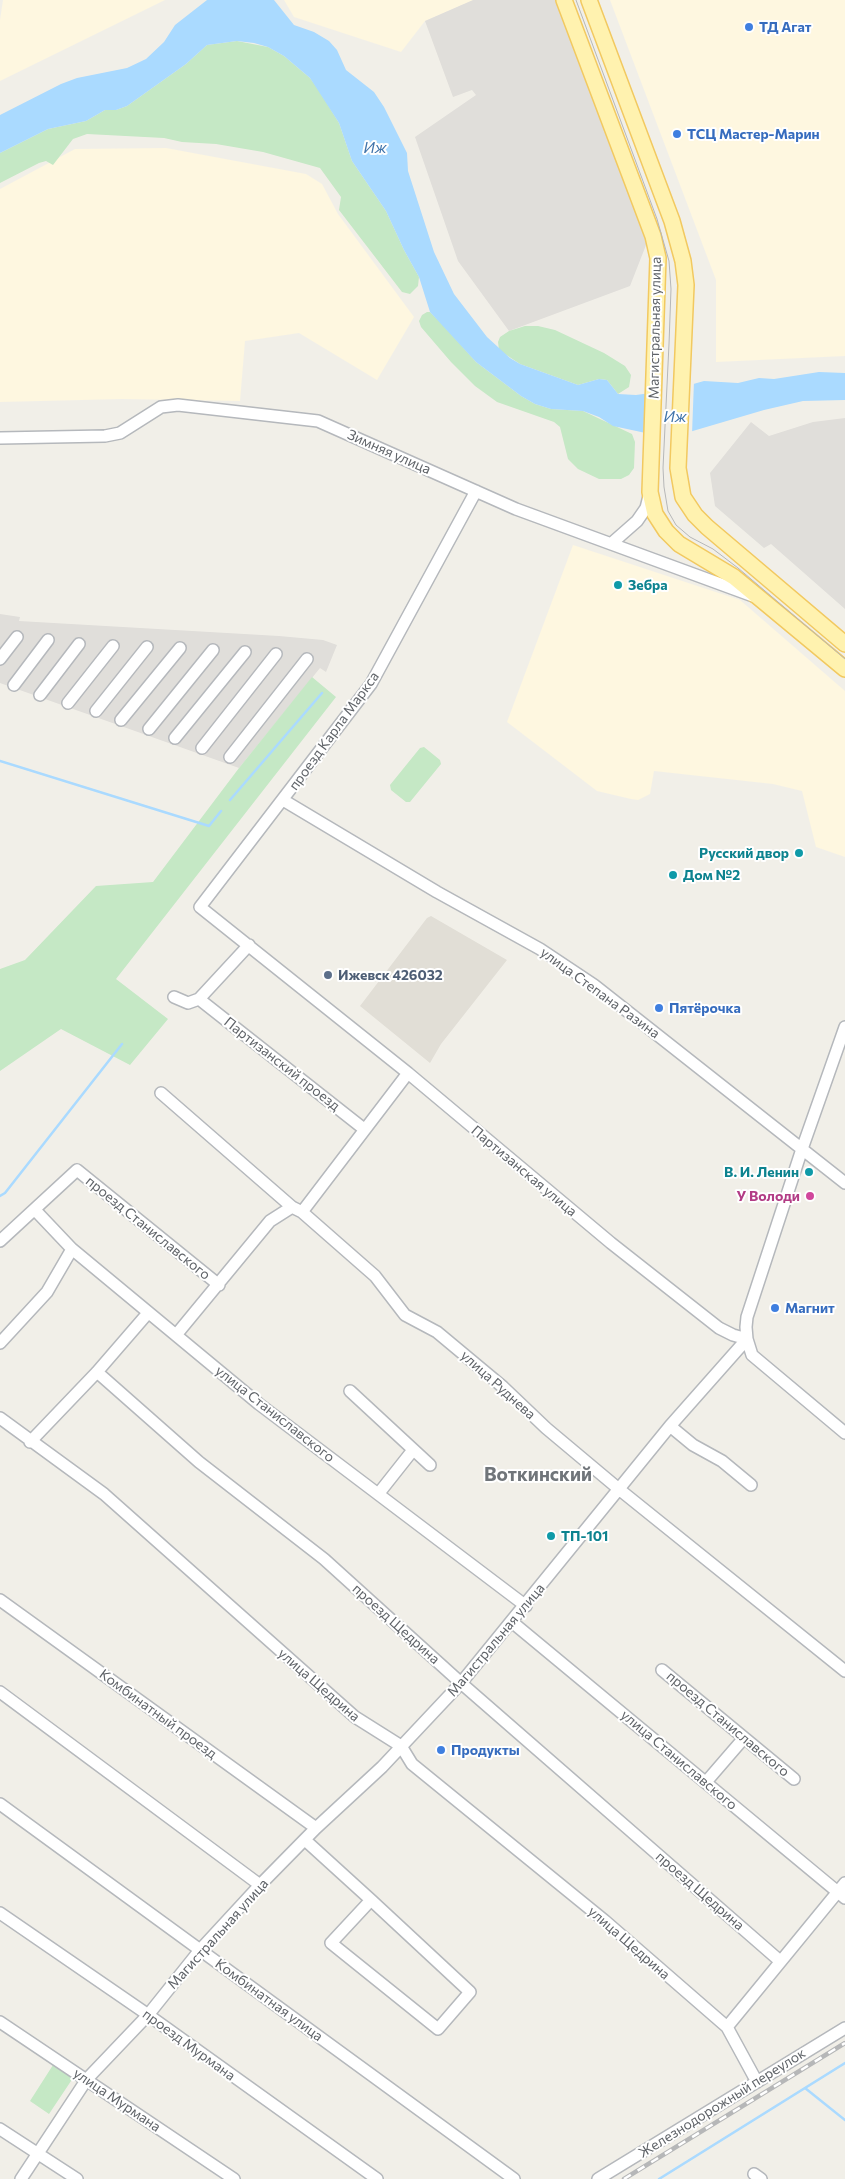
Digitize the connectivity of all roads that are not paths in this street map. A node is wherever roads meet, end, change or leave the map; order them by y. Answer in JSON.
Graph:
{"nodes":[{"id":1,"x":564,"y":0,"type":"edge"},
{"id":2,"x":589,"y":0,"type":"edge"},
{"id":3,"x":0,"y":438,"type":"edge"},
{"id":4,"x":476,"y":490,"type":"junction"},
{"id":5,"x":650,"y":492,"type":"junction"},
{"id":6,"x":612,"y":543,"type":"junction"},
{"id":7,"x":765,"y":600,"type":"junction"},
{"id":8,"x":17,"y":637,"type":"dead end"},
{"id":9,"x":48,"y":640,"type":"dead end"},
{"id":10,"x":79,"y":644,"type":"dead end"},
{"id":11,"x":845,"y":644,"type":"edge"},
{"id":12,"x":112,"y":646,"type":"dead end"},
{"id":13,"x":147,"y":647,"type":"dead end"},
{"id":14,"x":180,"y":648,"type":"dead end"},
{"id":15,"x":213,"y":650,"type":"dead end"},
{"id":16,"x":245,"y":652,"type":"dead end"},
{"id":17,"x":276,"y":654,"type":"dead end"},
{"id":18,"x":0,"y":659,"type":"edge"},
{"id":19,"x":308,"y":659,"type":"dead end"},
{"id":20,"x":845,"y":669,"type":"edge"},
{"id":21,"x":14,"y":685,"type":"dead end"},
{"id":22,"x":40,"y":694,"type":"dead end"},
{"id":23,"x":68,"y":703,"type":"dead end"},
{"id":24,"x":96,"y":711,"type":"dead end"},
{"id":25,"x":121,"y":720,"type":"dead end"},
{"id":26,"x":149,"y":729,"type":"dead end"},
{"id":27,"x":175,"y":738,"type":"dead end"},
{"id":28,"x":202,"y":748,"type":"dead end"},
{"id":29,"x":230,"y":757,"type":"dead end"},
{"id":30,"x":283,"y":800,"type":"junction"},
{"id":31,"x":200,"y":907,"type":"joint"},
{"id":32,"x":249,"y":945,"type":"junction"},
{"id":33,"x":174,"y":997,"type":"dead end"},
{"id":34,"x":199,"y":999,"type":"junction"},
{"id":35,"x":845,"y":1027,"type":"edge"},
{"id":36,"x":408,"y":1073,"type":"junction"},
{"id":37,"x":161,"y":1093,"type":"dead end"},
{"id":38,"x":364,"y":1129,"type":"junction"},
{"id":39,"x":802,"y":1149,"type":"junction"},
{"id":40,"x":845,"y":1184,"type":"edge"},
{"id":41,"x":34,"y":1210,"type":"junction"},
{"id":42,"x":297,"y":1210,"type":"junction"},
{"id":43,"x":0,"y":1241,"type":"edge"},
{"id":44,"x":72,"y":1249,"type":"junction"},
{"id":45,"x":219,"y":1285,"type":"junction"},
{"id":46,"x":148,"y":1313,"type":"junction"},
{"id":47,"x":176,"y":1335,"type":"junction"},
{"id":48,"x":747,"y":1339,"type":"junction"},
{"id":49,"x":0,"y":1343,"type":"edge"},
{"id":50,"x":97,"y":1372,"type":"junction"},
{"id":51,"x":350,"y":1391,"type":"dead end"},
{"id":52,"x":0,"y":1418,"type":"edge"},
{"id":53,"x":670,"y":1426,"type":"junction"},
{"id":54,"x":845,"y":1433,"type":"edge"},
{"id":55,"x":30,"y":1442,"type":"junction"},
{"id":56,"x":413,"y":1450,"type":"junction"},
{"id":57,"x":430,"y":1464,"type":"dead end"},
{"id":58,"x":751,"y":1485,"type":"dead end"},
{"id":59,"x":620,"y":1490,"type":"junction"},
{"id":60,"x":379,"y":1493,"type":"junction"},
{"id":61,"x":0,"y":1600,"type":"edge"},
{"id":62,"x":526,"y":1606,"type":"junction"},
{"id":63,"x":512,"y":1622,"type":"junction"},
{"id":64,"x":662,"y":1670,"type":"dead end"},
{"id":65,"x":845,"y":1671,"type":"edge"},
{"id":66,"x":461,"y":1683,"type":"junction"},
{"id":67,"x":0,"y":1692,"type":"edge"},
{"id":68,"x":744,"y":1738,"type":"junction"},
{"id":69,"x":400,"y":1746,"type":"junction"},
{"id":70,"x":794,"y":1779,"type":"dead end"},
{"id":71,"x":706,"y":1782,"type":"junction"},
{"id":72,"x":0,"y":1804,"type":"edge"},
{"id":73,"x":316,"y":1828,"type":"junction"},
{"id":74,"x":305,"y":1840,"type":"junction"},
{"id":75,"x":260,"y":1885,"type":"junction"},
{"id":76,"x":843,"y":1891,"type":"edge"},
{"id":77,"x":371,"y":1900,"type":"junction"},
{"id":78,"x":0,"y":1913,"type":"edge"},
{"id":79,"x":200,"y":1950,"type":"junction"},
{"id":80,"x":780,"y":1961,"type":"junction"},
{"id":81,"x":148,"y":2015,"type":"junction"},
{"id":82,"x":0,"y":2022,"type":"edge"},
{"id":83,"x":727,"y":2026,"type":"junction"},
{"id":84,"x":845,"y":2028,"type":"edge"},
{"id":85,"x":87,"y":2079,"type":"junction"},
{"id":86,"x":756,"y":2082,"type":"junction"},
{"id":87,"x":0,"y":2129,"type":"edge"},
{"id":88,"x":38,"y":2154,"type":"junction"},
{"id":89,"x":21,"y":2179,"type":"edge"},
{"id":90,"x":77,"y":2179,"type":"edge"},
{"id":91,"x":234,"y":2179,"type":"edge"},
{"id":92,"x":377,"y":2179,"type":"edge"},
{"id":93,"x":514,"y":2179,"type":"edge"},
{"id":94,"x":598,"y":2179,"type":"edge"}],
"edges":[{"from":1,"to":5,"type":"main road","name":"Магистральная улица"},
{"from":2,"to":11,"type":"main road","name":"Магистральная улица"},
{"from":3,"to":4,"type":"street","name":"Зимняя улица"},
{"from":4,"to":6,"type":"street","name":"Зимняя улица"},
{"from":4,"to":30,"type":"street","name":"проезд Карла Маркса"},
{"from":5,"to":6,"type":"street"},
{"from":5,"to":7,"type":"main road","name":"Магистральная улица"},
{"from":6,"to":7,"type":"street","name":"Зимняя улица"},
{"from":7,"to":20,"type":"main road","name":"Магистральная улица"},
{"from":8,"to":18,"type":"street"},
{"from":9,"to":21,"type":"street"},
{"from":10,"to":22,"type":"street"},
{"from":12,"to":23,"type":"street"},
{"from":13,"to":24,"type":"street"},
{"from":14,"to":25,"type":"street"},
{"from":15,"to":26,"type":"street"},
{"from":16,"to":27,"type":"street"},
{"from":17,"to":28,"type":"street"},
{"from":19,"to":29,"type":"street"},
{"from":30,"to":31,"type":"street","name":"проезд Карла Маркса"},
{"from":30,"to":39,"type":"street","name":"улица Степана Разина"},
{"from":31,"to":32,"type":"street","name":"Партизанская улица"},
{"from":32,"to":34,"type":"street"},
{"from":32,"to":36,"type":"street","name":"Партизанская улица"},
{"from":33,"to":34,"type":"street"},
{"from":34,"to":38,"type":"street","name":"Партизанский проезд"},
{"from":35,"to":39,"type":"street"},
{"from":36,"to":38,"type":"street"},
{"from":36,"to":48,"type":"street","name":"Партизанская улица"},
{"from":37,"to":42,"type":"street","name":"улица Руднева"},
{"from":38,"to":42,"type":"street"},
{"from":39,"to":40,"type":"street","name":"улица Степана Разина"},
{"from":39,"to":48,"type":"street"},
{"from":41,"to":43,"type":"street"},
{"from":41,"to":44,"type":"street","name":"улица Станиславского"},
{"from":41,"to":45,"type":"street","name":"проезд Станиславского"},
{"from":42,"to":45,"type":"street","name":"проезд Станиславского"},
{"from":42,"to":59,"type":"street","name":"улица Руднева"},
{"from":44,"to":46,"type":"street","name":"улица Станиславского"},
{"from":44,"to":49,"type":"street"},
{"from":45,"to":47,"type":"street","name":"проезд Станиславского"},
{"from":46,"to":47,"type":"street","name":"улица Станиславского"},
{"from":46,"to":50,"type":"street"},
{"from":47,"to":60,"type":"street","name":"улица Станиславского"},
{"from":48,"to":53,"type":"street","name":"Магистральная улица"},
{"from":48,"to":54,"type":"street"},
{"from":50,"to":55,"type":"street"},
{"from":50,"to":66,"type":"street","name":"проезд Щедрина"},
{"from":51,"to":56,"type":"street"},
{"from":52,"to":55,"type":"street","name":"улица Щедрина"},
{"from":53,"to":58,"type":"street"},
{"from":53,"to":59,"type":"street","name":"Магистральная улица"},
{"from":55,"to":69,"type":"street","name":"улица Щедрина"},
{"from":56,"to":57,"type":"street"},
{"from":56,"to":60,"type":"street"},
{"from":59,"to":62,"type":"street","name":"Магистральная улица"},
{"from":59,"to":65,"type":"street","name":"улица Руднева"},
{"from":60,"to":62,"type":"street","name":"улица Станиславского"},
{"from":61,"to":73,"type":"street","name":"Комбинатный проезд"},
{"from":62,"to":63,"type":"street","name":"Магистральная улица"},
{"from":63,"to":66,"type":"street","name":"Магистральная улица"},
{"from":63,"to":71,"type":"street","name":"улица Станиславского"},
{"from":64,"to":68,"type":"street","name":"проезд Станиславского"},
{"from":66,"to":69,"type":"street","name":"Магистральная улица"},
{"from":66,"to":80,"type":"street","name":"проезд Щедрина"},
{"from":67,"to":75,"type":"street"},
{"from":68,"to":70,"type":"street","name":"проезд Станиславского"},
{"from":68,"to":71,"type":"street"},
{"from":69,"to":73,"type":"street","name":"Магистральная улица"},
{"from":69,"to":83,"type":"street","name":"улица Щедрина"},
{"from":71,"to":76,"type":"street","name":"улица Станиславского"},
{"from":72,"to":79,"type":"street","name":"Комбинатная улица"},
{"from":73,"to":74,"type":"street","name":"Магистральная улица"},
{"from":74,"to":75,"type":"street","name":"Магистральная улица"},
{"from":74,"to":77,"type":"street"},
{"from":75,"to":79,"type":"street","name":"Магистральная улица"},
{"from":76,"to":80,"type":"street"},
{"from":77,"to":77,"type":"street"},
{"from":78,"to":81,"type":"street","name":"проезд Мурмана"},
{"from":79,"to":81,"type":"street","name":"Магистральная улица"},
{"from":79,"to":93,"type":"street","name":"Комбинатная улица"},
{"from":80,"to":83,"type":"street"},
{"from":81,"to":85,"type":"street","name":"Магистральная улица"},
{"from":81,"to":92,"type":"street","name":"проезд Мурмана"},
{"from":82,"to":85,"type":"street","name":"улица Мурмана"},
{"from":83,"to":86,"type":"street","name":"улица Щедрина"},
{"from":84,"to":86,"type":"street","name":"Железнодорожный переулок"},
{"from":85,"to":88,"type":"street","name":"Магистральная улица"},
{"from":85,"to":91,"type":"street","name":"улица Мурмана"},
{"from":86,"to":94,"type":"street","name":"Железнодорожный переулок"},
{"from":87,"to":88,"type":"street"},
{"from":88,"to":89,"type":"street","name":"Магистральная улица"},
{"from":88,"to":90,"type":"street"}]}
